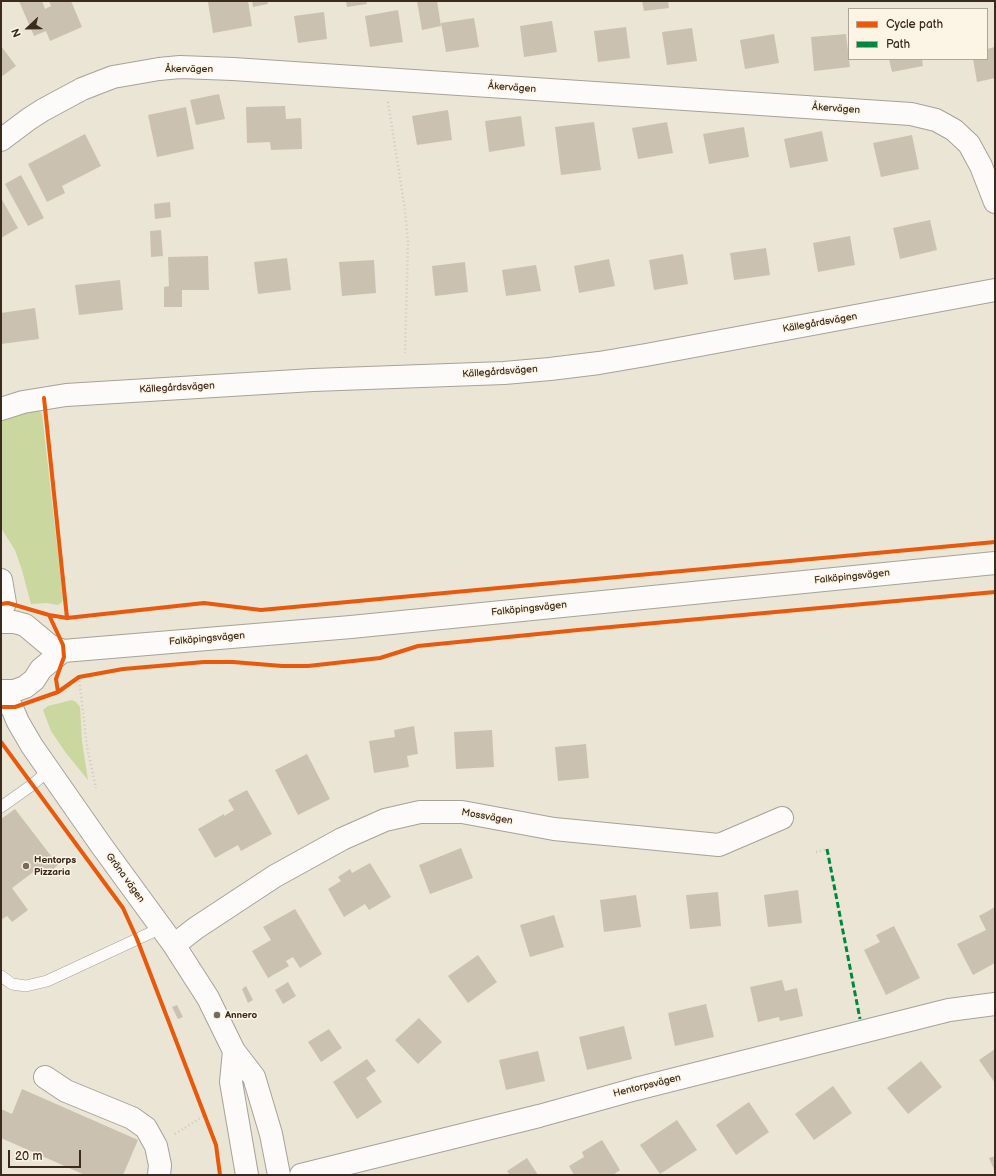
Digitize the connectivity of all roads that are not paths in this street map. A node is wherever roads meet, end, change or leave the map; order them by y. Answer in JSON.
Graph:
{"nodes":[{"id":1,"x":1,"y":140,"type":"edge"},
{"id":2,"x":995,"y":202,"type":"edge"},
{"id":3,"x":995,"y":290,"type":"edge"},
{"id":4,"x":1,"y":409,"type":"edge"},
{"id":5,"x":995,"y":563,"type":"edge"},
{"id":6,"x":1,"y":580,"type":"edge"},
{"id":7,"x":2,"y":612,"type":"edge"},
{"id":8,"x":29,"y":629,"type":"junction"},
{"id":9,"x":63,"y":651,"type":"junction"},
{"id":10,"x":41,"y":669,"type":"junction"},
{"id":11,"x":5,"y":699,"type":"edge"},
{"id":12,"x":49,"y":770,"type":"junction"},
{"id":13,"x":1,"y":807,"type":"edge"},
{"id":14,"x":782,"y":818,"type":"dead end"},
{"id":15,"x":168,"y":937,"type":"junction"},
{"id":16,"x":1,"y":976,"type":"edge"},
{"id":17,"x":995,"y":1004,"type":"edge"},
{"id":18,"x":234,"y":1051,"type":"junction"},
{"id":19,"x":45,"y":1077,"type":"dead end"},
{"id":20,"x":159,"y":1175,"type":"edge"},
{"id":21,"x":247,"y":1175,"type":"edge"},
{"id":22,"x":280,"y":1175,"type":"edge"},
{"id":23,"x":300,"y":1175,"type":"edge"}],
"edges":[{"from":1,"to":2,"type":"street","name":"Åkervägen"},
{"from":3,"to":4,"type":"street","name":"Källegårdsvägen"},
{"from":5,"to":9,"type":"street","name":"Falköpingsvägen"},
{"from":6,"to":7,"type":"street"},
{"from":7,"to":8,"type":"street"},
{"from":8,"to":9,"type":"street"},
{"from":8,"to":10,"type":"street"},
{"from":9,"to":10,"type":"street"},
{"from":10,"to":11,"type":"street"},
{"from":11,"to":12,"type":"street","name":"Gröna vägen"},
{"from":12,"to":13,"type":"lane"},
{"from":12,"to":15,"type":"street","name":"Gröna vägen"},
{"from":14,"to":15,"type":"street","name":"Mossvägen"},
{"from":15,"to":16,"type":"lane"},
{"from":15,"to":18,"type":"street","name":"Gröna vägen"},
{"from":17,"to":23,"type":"street","name":"Hentorpsvägen"},
{"from":18,"to":21,"type":"street"},
{"from":18,"to":22,"type":"street","name":"Gröna vägen"},
{"from":19,"to":20,"type":"street"}]}
